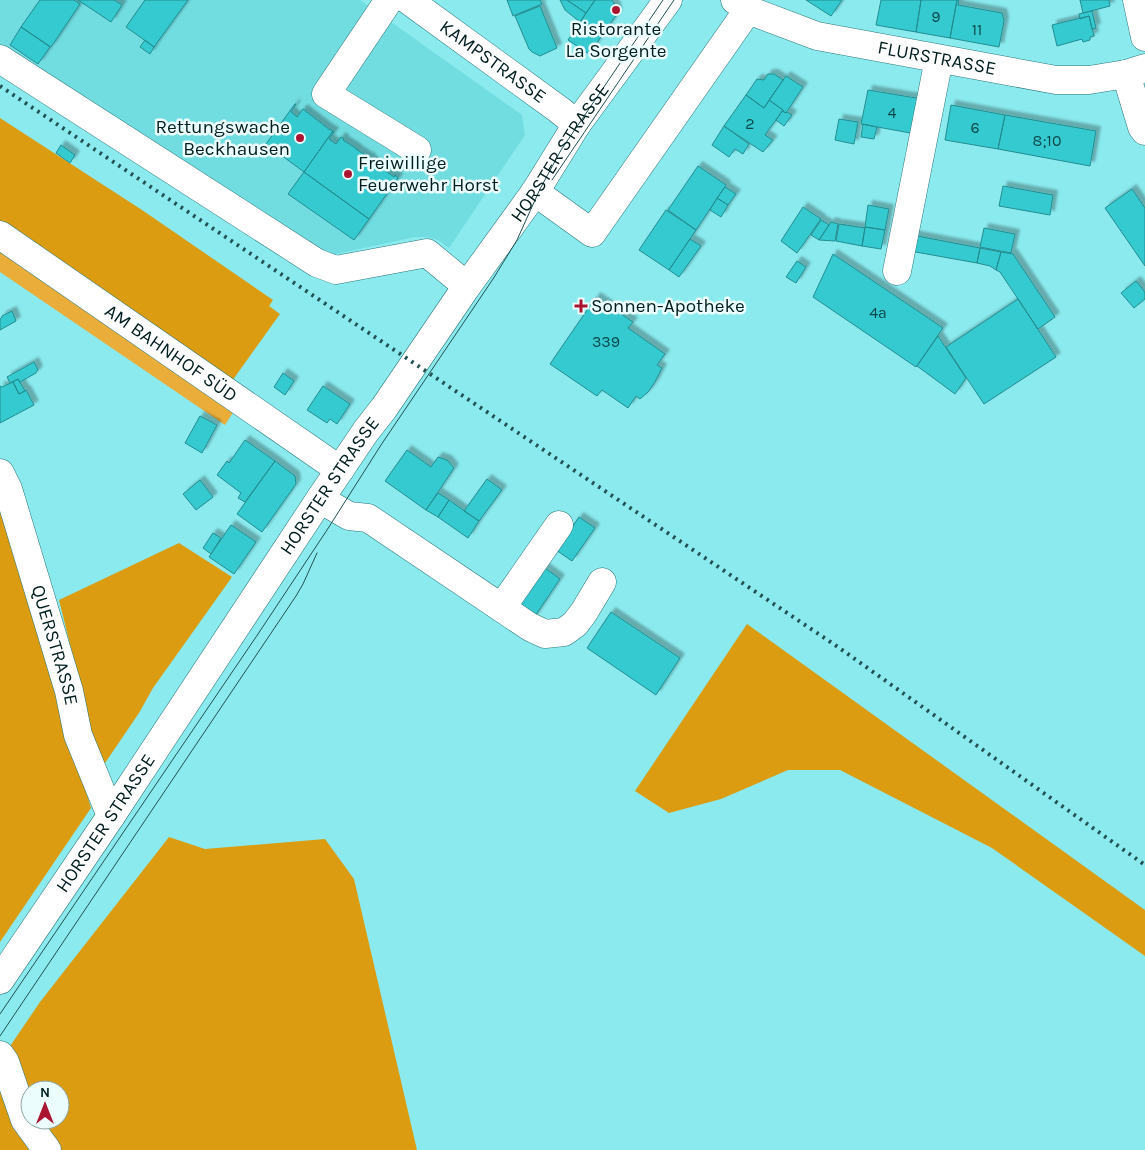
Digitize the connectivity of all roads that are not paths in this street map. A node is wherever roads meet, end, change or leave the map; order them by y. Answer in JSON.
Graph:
{"nodes":[{"id":1,"x":389,"y":0,"type":"edge"},
{"id":2,"x":408,"y":0,"type":"edge"},
{"id":3,"x":668,"y":0,"type":"edge"},
{"id":4,"x":1137,"y":0,"type":"edge"},
{"id":5,"x":742,"y":5,"type":"edge"},
{"id":6,"x":1145,"y":37,"type":"edge"},
{"id":7,"x":0,"y":59,"type":"edge"},
{"id":8,"x":939,"y":59,"type":"junction"},
{"id":9,"x":1136,"y":71,"type":"edge"},
{"id":10,"x":577,"y":124,"type":"junction"},
{"id":11,"x":1145,"y":131,"type":"edge"},
{"id":12,"x":417,"y":150,"type":"dead end"},
{"id":13,"x":535,"y":192,"type":"junction"},
{"id":14,"x":0,"y":235,"type":"edge"},
{"id":15,"x":897,"y":271,"type":"dead end"},
{"id":16,"x":466,"y":286,"type":"junction"},
{"id":17,"x":340,"y":470,"type":"junction"},
{"id":18,"x":0,"y":473,"type":"edge"},
{"id":19,"x":320,"y":499,"type":"junction"},
{"id":20,"x":558,"y":524,"type":"dead end"},
{"id":21,"x":602,"y":582,"type":"dead end"},
{"id":22,"x":502,"y":607,"type":"junction"},
{"id":23,"x":111,"y":816,"type":"junction"},
{"id":24,"x":0,"y":980,"type":"edge"},
{"id":25,"x":0,"y":1055,"type":"edge"},
{"id":26,"x":47,"y":1150,"type":"edge"}],
"edges":[{"from":1,"to":12,"type":"street"},
{"from":2,"to":10,"type":"street","name":"KAMPSTRASSE"},
{"from":3,"to":10,"type":"street","name":"HORSTER STRASSE"},
{"from":4,"to":6,"type":"street"},
{"from":5,"to":8,"type":"street","name":"FLURSTRASSE"},
{"from":5,"to":13,"type":"street"},
{"from":7,"to":16,"type":"street"},
{"from":8,"to":9,"type":"street","name":"FLURSTRASSE"},
{"from":8,"to":15,"type":"street"},
{"from":9,"to":11,"type":"street"},
{"from":10,"to":13,"type":"street","name":"HORSTER STRASSE"},
{"from":13,"to":16,"type":"street","name":"HORSTER STRASSE"},
{"from":14,"to":17,"type":"street","name":"AM BAHNHOF SÜD"},
{"from":16,"to":17,"type":"street","name":"HORSTER STRASSE"},
{"from":17,"to":19,"type":"street","name":"HORSTER STRASSE"},
{"from":18,"to":23,"type":"street","name":"QUERSTRASSE"},
{"from":19,"to":22,"type":"street"},
{"from":19,"to":23,"type":"street","name":"HORSTER STRASSE"},
{"from":20,"to":22,"type":"street"},
{"from":21,"to":22,"type":"street"},
{"from":23,"to":24,"type":"street","name":"HORSTER STRASSE"},
{"from":25,"to":26,"type":"street"}]}
